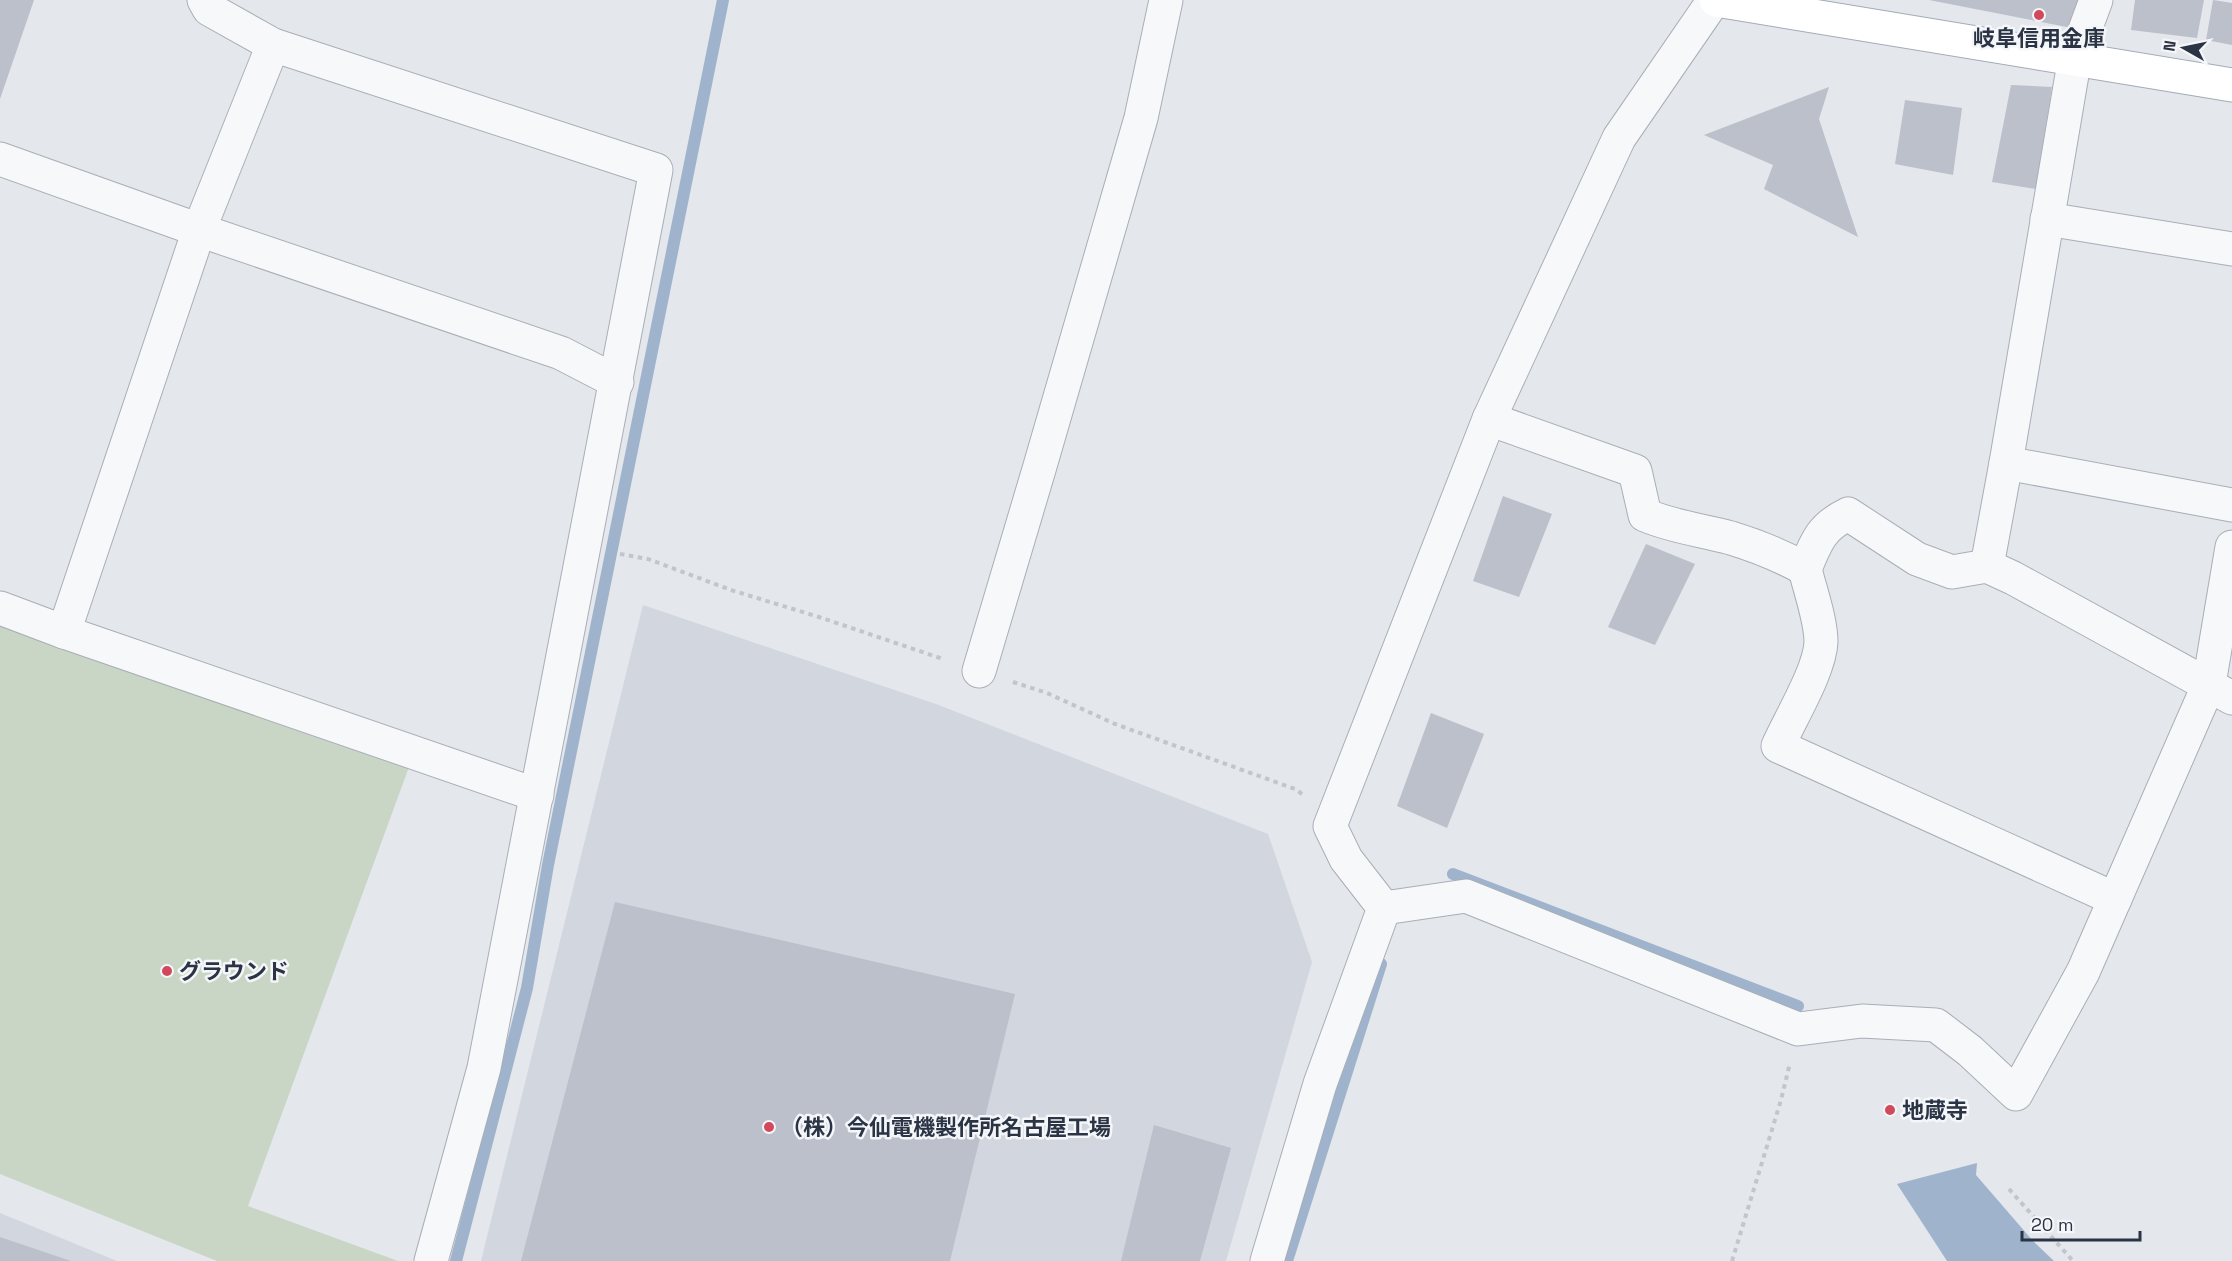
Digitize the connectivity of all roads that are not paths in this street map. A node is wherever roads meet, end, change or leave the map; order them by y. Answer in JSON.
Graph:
{"nodes":[{"id":1,"x":204,"y":0,"type":"edge"},
{"id":2,"x":1166,"y":0,"type":"edge"},
{"id":3,"x":1715,"y":0,"type":"edge"},
{"id":4,"x":2096,"y":0,"type":"edge"},
{"id":5,"x":273,"y":45,"type":"junction"},
{"id":6,"x":2074,"y":57,"type":"junction"},
{"id":7,"x":2232,"y":84,"type":"edge"},
{"id":8,"x":0,"y":159,"type":"edge"},
{"id":9,"x":2047,"y":219,"type":"junction"},
{"id":10,"x":199,"y":230,"type":"junction"},
{"id":11,"x":2232,"y":249,"type":"edge"},
{"id":12,"x":617,"y":382,"type":"junction"},
{"id":13,"x":1490,"y":419,"type":"junction"},
{"id":14,"x":2006,"y":462,"type":"junction"},
{"id":15,"x":2232,"y":505,"type":"edge"},
{"id":16,"x":2232,"y":547,"type":"edge"},
{"id":17,"x":1811,"y":555,"type":"junction"},
{"id":18,"x":1987,"y":566,"type":"junction"},
{"id":19,"x":0,"y":608,"type":"edge"},
{"id":20,"x":64,"y":632,"type":"junction"},
{"id":21,"x":979,"y":671,"type":"dead end"},
{"id":22,"x":2220,"y":691,"type":"edge"},
{"id":23,"x":537,"y":795,"type":"junction"},
{"id":24,"x":2115,"y":899,"type":"junction"},
{"id":25,"x":1384,"y":908,"type":"junction"},
{"id":26,"x":431,"y":1261,"type":"edge"},
{"id":27,"x":1267,"y":1261,"type":"edge"}],
"edges":[{"from":1,"to":5,"type":"street"},
{"from":2,"to":21,"type":"street"},
{"from":3,"to":6,"type":"main road"},
{"from":3,"to":13,"type":"street"},
{"from":4,"to":6,"type":"street"},
{"from":5,"to":10,"type":"street"},
{"from":5,"to":12,"type":"street"},
{"from":6,"to":7,"type":"main road"},
{"from":6,"to":9,"type":"street"},
{"from":8,"to":10,"type":"street"},
{"from":9,"to":11,"type":"street"},
{"from":9,"to":14,"type":"street"},
{"from":10,"to":12,"type":"street"},
{"from":10,"to":20,"type":"street"},
{"from":12,"to":23,"type":"street"},
{"from":13,"to":17,"type":"street"},
{"from":13,"to":25,"type":"street"},
{"from":14,"to":15,"type":"street"},
{"from":14,"to":18,"type":"street"},
{"from":16,"to":22,"type":"street"},
{"from":17,"to":18,"type":"street"},
{"from":17,"to":24,"type":"street"},
{"from":18,"to":22,"type":"street"},
{"from":19,"to":20,"type":"street"},
{"from":20,"to":23,"type":"street"},
{"from":22,"to":24,"type":"street"},
{"from":23,"to":26,"type":"street"},
{"from":24,"to":25,"type":"street"},
{"from":25,"to":27,"type":"street"}]}
